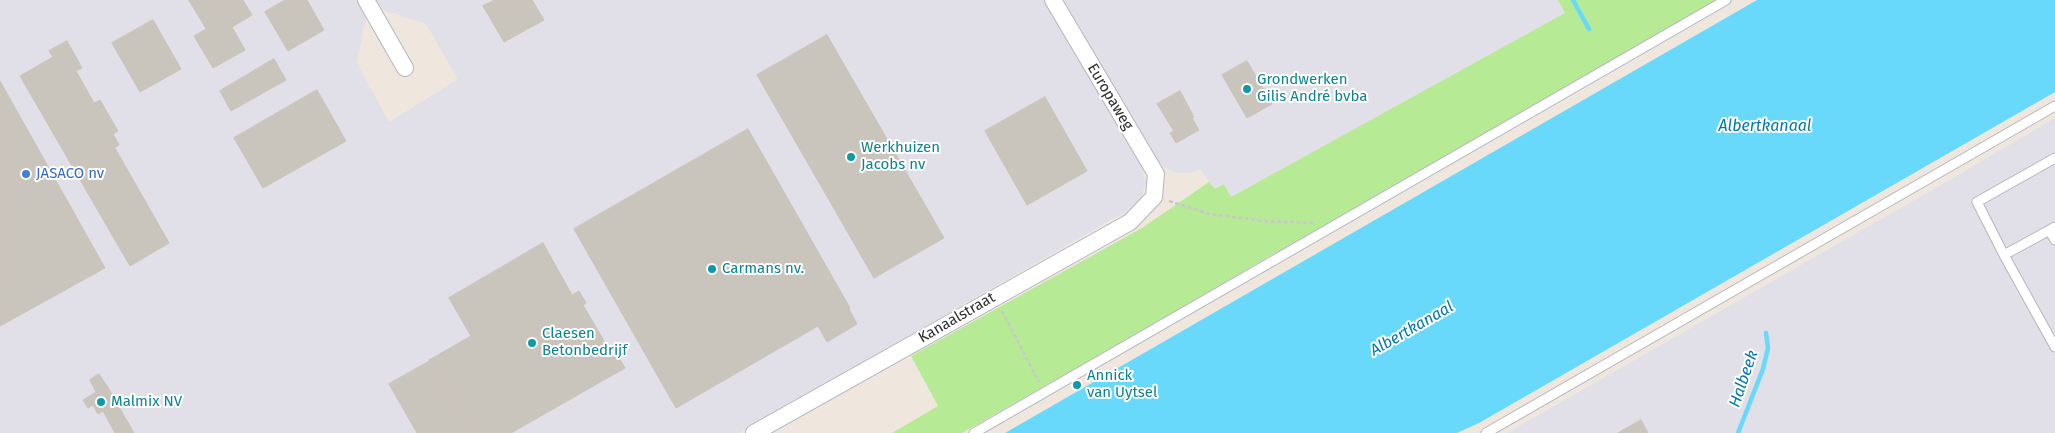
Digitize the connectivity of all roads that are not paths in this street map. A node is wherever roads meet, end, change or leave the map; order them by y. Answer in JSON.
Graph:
{"nodes":[{"id":1,"x":366,"y":0,"type":"edge"},
{"id":2,"x":1053,"y":0,"type":"edge"},
{"id":3,"x":1726,"y":0,"type":"edge"},
{"id":4,"x":405,"y":68,"type":"dead end"},
{"id":5,"x":2055,"y":106,"type":"edge"},
{"id":6,"x":2055,"y":158,"type":"edge"},
{"id":7,"x":1154,"y":197,"type":"joint"},
{"id":8,"x":2052,"y":228,"type":"edge"},
{"id":9,"x":2055,"y":240,"type":"edge"},
{"id":10,"x":2004,"y":256,"type":"junction"},
{"id":11,"x":2055,"y":347,"type":"edge"},
{"id":12,"x":754,"y":433,"type":"edge"},
{"id":13,"x":974,"y":433,"type":"edge"},
{"id":14,"x":1486,"y":433,"type":"edge"}],
"edges":[{"from":1,"to":4,"type":"street"},
{"from":2,"to":7,"type":"street","name":"Europaweg"},
{"from":3,"to":13,"type":"lane"},
{"from":5,"to":14,"type":"lane"},
{"from":6,"to":10,"type":"lane"},
{"from":7,"to":12,"type":"street","name":"Kanaalstraat"},
{"from":8,"to":9,"type":"lane"},
{"from":8,"to":10,"type":"lane"},
{"from":10,"to":11,"type":"lane"}]}
